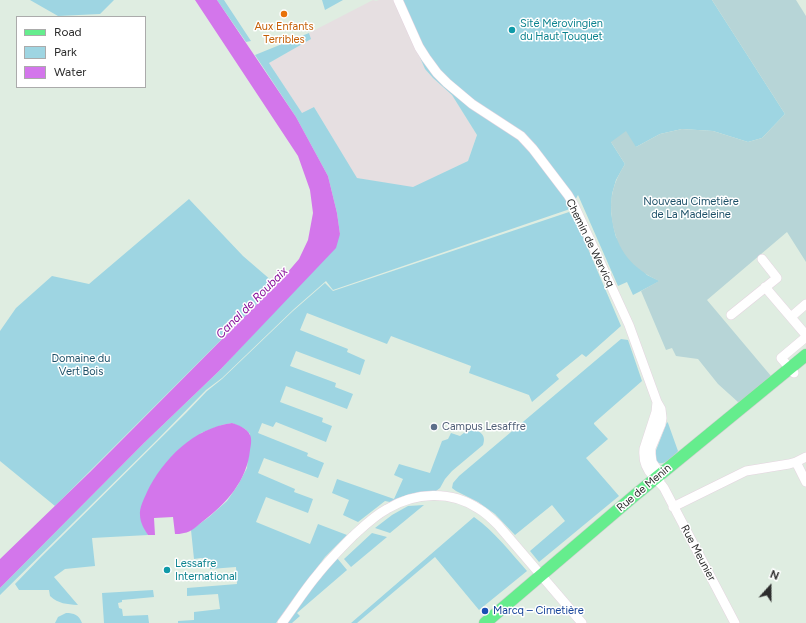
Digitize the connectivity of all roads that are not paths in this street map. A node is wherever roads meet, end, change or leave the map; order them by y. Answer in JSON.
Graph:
{"nodes":[{"id":1,"x":398,"y":0,"type":"edge"},
{"id":2,"x":762,"y":260,"type":"dead end"},
{"id":3,"x":765,"y":287,"type":"junction"},
{"id":4,"x":806,"y":304,"type":"edge"},
{"id":5,"x":731,"y":315,"type":"dead end"},
{"id":6,"x":791,"y":317,"type":"junction"},
{"id":7,"x":806,"y":336,"type":"edge"},
{"id":8,"x":806,"y":355,"type":"edge"},
{"id":9,"x":806,"y":363,"type":"edge"},
{"id":10,"x":792,"y":371,"type":"junction"},
{"id":11,"x":806,"y":458,"type":"edge"},
{"id":12,"x":796,"y":462,"type":"junction"},
{"id":13,"x":658,"y":479,"type":"junction"},
{"id":14,"x":806,"y":482,"type":"edge"},
{"id":15,"x":674,"y":507,"type":"junction"},
{"id":16,"x":543,"y":577,"type":"junction"},
{"id":17,"x":282,"y":623,"type":"edge"},
{"id":18,"x":485,"y":623,"type":"edge"},
{"id":19,"x":494,"y":623,"type":"edge"},
{"id":20,"x":582,"y":623,"type":"edge"},
{"id":21,"x":735,"y":623,"type":"edge"}],
"edges":[{"from":1,"to":13,"type":"street","name":"Chemin de Wervicq"},
{"from":2,"to":3,"type":"street"},
{"from":3,"to":5,"type":"street"},
{"from":3,"to":6,"type":"street"},
{"from":4,"to":6,"type":"street"},
{"from":6,"to":7,"type":"street"},
{"from":7,"to":10,"type":"street"},
{"from":8,"to":10,"type":"main road","name":"Rue de Menin"},
{"from":9,"to":10,"type":"main road","name":"Rue de Menin"},
{"from":10,"to":13,"type":"main road","name":"Rue de Menin"},
{"from":11,"to":12,"type":"street"},
{"from":12,"to":14,"type":"street"},
{"from":12,"to":15,"type":"street"},
{"from":13,"to":15,"type":"street","name":"Rue Meunier"},
{"from":13,"to":16,"type":"main road","name":"Rue de Menin"},
{"from":15,"to":21,"type":"street","name":"Rue Meunier"},
{"from":16,"to":17,"type":"street"},
{"from":16,"to":18,"type":"main road","name":"Rue de Menin"},
{"from":16,"to":19,"type":"main road","name":"Rue de Menin"},
{"from":16,"to":20,"type":"street"}]}
